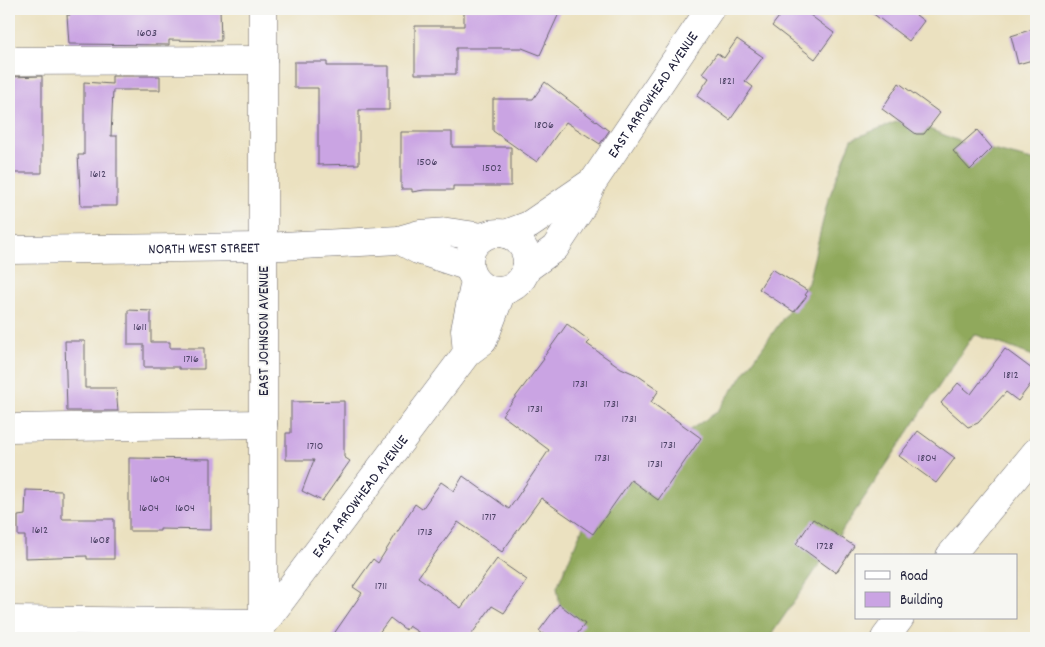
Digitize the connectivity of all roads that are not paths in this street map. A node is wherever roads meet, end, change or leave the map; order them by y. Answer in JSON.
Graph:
{"nodes":[{"id":1,"x":263,"y":9,"type":"edge"},
{"id":2,"x":710,"y":9,"type":"edge"},
{"id":3,"x":263,"y":60,"type":"junction"},
{"id":4,"x":9,"y":61,"type":"edge"},
{"id":5,"x":594,"y":182,"type":"junction"},
{"id":6,"x":494,"y":235,"type":"junction"},
{"id":7,"x":399,"y":240,"type":"junction"},
{"id":8,"x":263,"y":247,"type":"junction"},
{"id":9,"x":9,"y":250,"type":"edge"},
{"id":10,"x":526,"y":270,"type":"junction"},
{"id":11,"x":472,"y":274,"type":"junction"},
{"id":12,"x":502,"y":291,"type":"junction"},
{"id":13,"x":467,"y":353,"type":"junction"},
{"id":14,"x":263,"y":424,"type":"junction"},
{"id":15,"x":9,"y":428,"type":"edge"},
{"id":16,"x":1036,"y":452,"type":"edge"},
{"id":17,"x":952,"y":554,"type":"edge"},
{"id":18,"x":9,"y":620,"type":"edge"},
{"id":19,"x":898,"y":620,"type":"edge"},
{"id":20,"x":258,"y":631,"type":"edge"},
{"id":21,"x":885,"y":638,"type":"edge"}],
"edges":[{"from":1,"to":3,"type":"street","name":"EAST JOHNSON AVENUE"},
{"from":2,"to":5,"type":"street","name":"EAST ARROWHEAD AVENUE"},
{"from":3,"to":4,"type":"street"},
{"from":3,"to":8,"type":"street","name":"EAST JOHNSON AVENUE"},
{"from":5,"to":6,"type":"street","name":"EAST ARROWHEAD AVENUE"},
{"from":5,"to":10,"type":"street","name":"EAST ARROWHEAD AVENUE"},
{"from":6,"to":7,"type":"street","name":"NORTH WEST STREET"},
{"from":6,"to":10,"type":"street"},
{"from":6,"to":11,"type":"street"},
{"from":7,"to":8,"type":"street","name":"NORTH WEST STREET"},
{"from":7,"to":11,"type":"street","name":"NORTH WEST STREET"},
{"from":8,"to":9,"type":"street","name":"NORTH WEST STREET"},
{"from":8,"to":14,"type":"street","name":"EAST JOHNSON AVENUE"},
{"from":10,"to":12,"type":"street"},
{"from":11,"to":12,"type":"street"},
{"from":11,"to":13,"type":"street"},
{"from":12,"to":13,"type":"street","name":"EAST ARROWHEAD AVENUE"},
{"from":13,"to":20,"type":"street","name":"EAST ARROWHEAD AVENUE"},
{"from":14,"to":15,"type":"street"},
{"from":14,"to":20,"type":"street","name":"EAST JOHNSON AVENUE"},
{"from":16,"to":17,"type":"street"},
{"from":18,"to":20,"type":"street"},
{"from":19,"to":21,"type":"street"}]}
